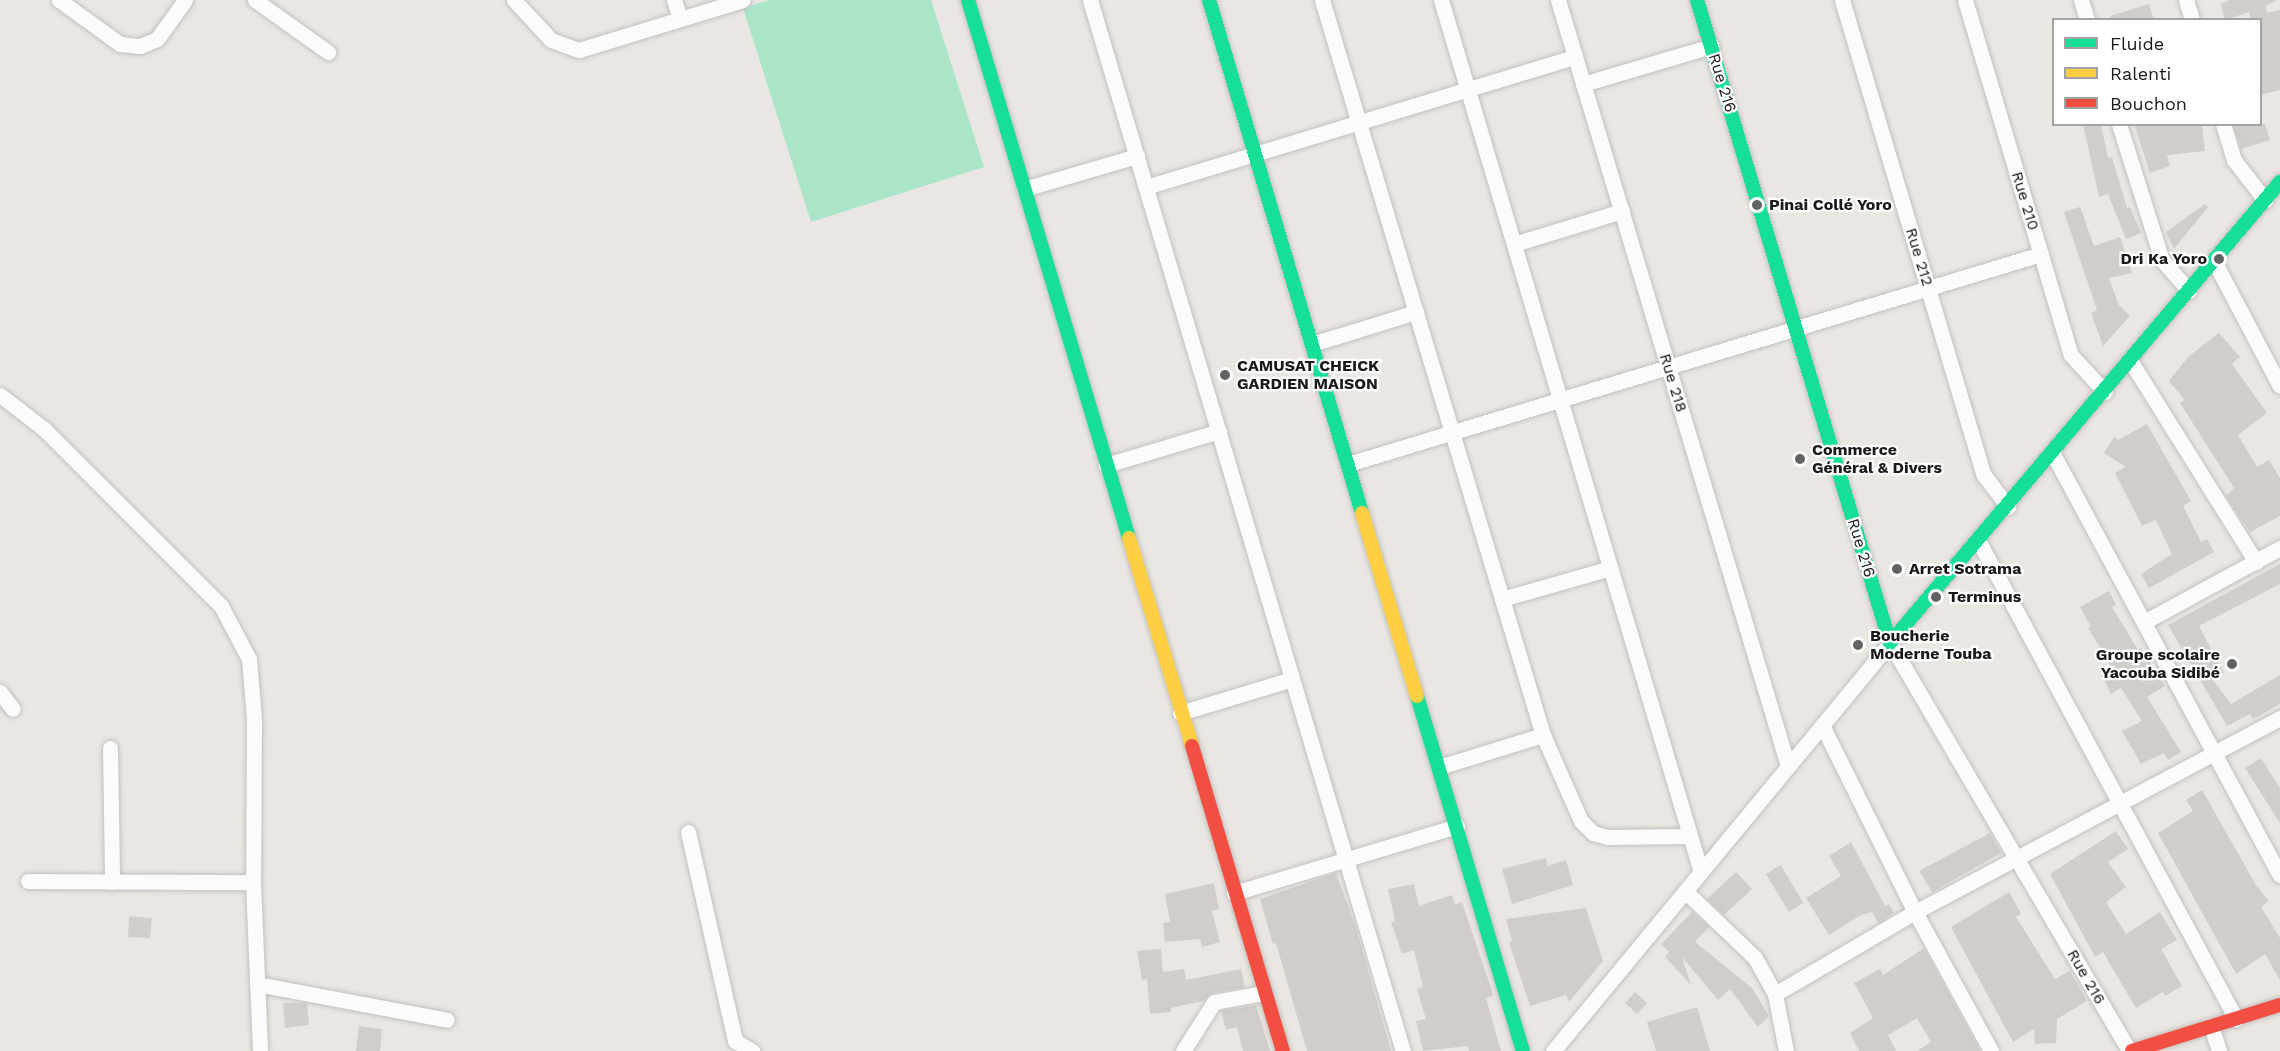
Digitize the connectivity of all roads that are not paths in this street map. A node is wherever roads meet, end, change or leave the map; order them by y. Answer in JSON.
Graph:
{"nodes":[{"id":1,"x":59,"y":0,"type":"edge"},
{"id":2,"x":185,"y":0,"type":"edge"},
{"id":3,"x":255,"y":0,"type":"edge"},
{"id":4,"x":514,"y":0,"type":"edge"},
{"id":5,"x":526,"y":0,"type":"edge"},
{"id":6,"x":674,"y":0,"type":"edge"},
{"id":7,"x":743,"y":0,"type":"edge"},
{"id":8,"x":968,"y":0,"type":"edge"},
{"id":9,"x":1090,"y":0,"type":"edge"},
{"id":10,"x":1209,"y":0,"type":"edge"},
{"id":11,"x":1322,"y":0,"type":"edge"},
{"id":12,"x":1441,"y":0,"type":"edge"},
{"id":13,"x":1558,"y":0,"type":"edge"},
{"id":14,"x":1697,"y":0,"type":"edge"},
{"id":15,"x":1842,"y":0,"type":"edge"},
{"id":16,"x":1965,"y":0,"type":"edge"},
{"id":17,"x":2081,"y":0,"type":"edge"},
{"id":18,"x":2186,"y":0,"type":"edge"},
{"id":19,"x":531,"y":18,"type":"junction"},
{"id":20,"x":2086,"y":18,"type":"edge"},
{"id":21,"x":2191,"y":18,"type":"edge"},
{"id":22,"x":680,"y":19,"type":"junction"},
{"id":23,"x":1711,"y":46,"type":"junction"},
{"id":24,"x":328,"y":52,"type":"dead end"},
{"id":25,"x":1575,"y":57,"type":"junction"},
{"id":26,"x":1583,"y":84,"type":"junction"},
{"id":27,"x":1468,"y":89,"type":"junction"},
{"id":28,"x":1359,"y":122,"type":"junction"},
{"id":29,"x":2120,"y":126,"type":"edge"},
{"id":30,"x":2224,"y":126,"type":"edge"},
{"id":31,"x":1255,"y":154,"type":"junction"},
{"id":32,"x":1137,"y":156,"type":"junction"},
{"id":33,"x":2280,"y":182,"type":"edge"},
{"id":34,"x":1146,"y":187,"type":"junction"},
{"id":35,"x":1024,"y":189,"type":"junction"},
{"id":36,"x":2265,"y":200,"type":"junction"},
{"id":37,"x":1622,"y":211,"type":"junction"},
{"id":38,"x":1514,"y":244,"type":"junction"},
{"id":39,"x":2041,"y":254,"type":"junction"},
{"id":40,"x":2214,"y":261,"type":"junction"},
{"id":41,"x":1928,"y":288,"type":"junction"},
{"id":42,"x":2189,"y":291,"type":"junction"},
{"id":43,"x":1416,"y":312,"type":"junction"},
{"id":44,"x":1795,"y":328,"type":"junction"},
{"id":45,"x":1312,"y":344,"type":"junction"},
{"id":46,"x":2131,"y":362,"type":"junction"},
{"id":47,"x":1668,"y":367,"type":"junction"},
{"id":48,"x":2280,"y":386,"type":"edge"},
{"id":49,"x":2105,"y":392,"type":"junction"},
{"id":50,"x":0,"y":395,"type":"edge"},
{"id":51,"x":1561,"y":399,"type":"junction"},
{"id":52,"x":1219,"y":431,"type":"junction"},
{"id":53,"x":1452,"y":432,"type":"junction"},
{"id":54,"x":2053,"y":454,"type":"junction"},
{"id":55,"x":1348,"y":464,"type":"junction"},
{"id":56,"x":1106,"y":465,"type":"junction"},
{"id":57,"x":2008,"y":507,"type":"junction"},
{"id":58,"x":1979,"y":542,"type":"junction"},
{"id":59,"x":2280,"y":548,"type":"edge"},
{"id":60,"x":2256,"y":561,"type":"junction"},
{"id":61,"x":1611,"y":568,"type":"junction"},
{"id":62,"x":1502,"y":599,"type":"junction"},
{"id":63,"x":2144,"y":622,"type":"junction"},
{"id":64,"x":1890,"y":643,"type":"junction"},
{"id":65,"x":1292,"y":679,"type":"junction"},
{"id":66,"x":0,"y":692,"type":"edge"},
{"id":67,"x":13,"y":709,"type":"dead end"},
{"id":68,"x":1180,"y":713,"type":"junction"},
{"id":69,"x":2280,"y":718,"type":"edge"},
{"id":70,"x":1822,"y":725,"type":"junction"},
{"id":71,"x":1543,"y":735,"type":"junction"},
{"id":72,"x":110,"y":748,"type":"dead end"},
{"id":73,"x":2214,"y":753,"type":"junction"},
{"id":74,"x":1788,"y":766,"type":"junction"},
{"id":75,"x":1439,"y":767,"type":"junction"},
{"id":76,"x":2119,"y":804,"type":"junction"},
{"id":77,"x":1457,"y":826,"type":"junction"},
{"id":78,"x":688,"y":832,"type":"dead end"},
{"id":79,"x":1690,"y":836,"type":"junction"},
{"id":80,"x":2016,"y":859,"type":"junction"},
{"id":81,"x":1346,"y":860,"type":"junction"},
{"id":82,"x":1701,"y":872,"type":"junction"},
{"id":83,"x":2280,"y":874,"type":"edge"},
{"id":84,"x":28,"y":881,"type":"dead end"},
{"id":85,"x":112,"y":882,"type":"junction"},
{"id":86,"x":253,"y":882,"type":"junction"},
{"id":87,"x":1685,"y":891,"type":"junction"},
{"id":88,"x":1234,"y":893,"type":"junction"},
{"id":89,"x":1915,"y":912,"type":"junction"},
{"id":90,"x":257,"y":984,"type":"junction"},
{"id":91,"x":1264,"y":993,"type":"junction"},
{"id":92,"x":1774,"y":994,"type":"junction"},
{"id":93,"x":2280,"y":1005,"type":"edge"},
{"id":94,"x":2236,"y":1019,"type":"junction"},
{"id":95,"x":447,"y":1020,"type":"dead end"},
{"id":96,"x":2211,"y":1026,"type":"junction"},
{"id":97,"x":1784,"y":1050,"type":"edge"},
{"id":98,"x":260,"y":1051,"type":"edge"},
{"id":99,"x":752,"y":1051,"type":"edge"},
{"id":100,"x":1183,"y":1051,"type":"edge"},
{"id":101,"x":1282,"y":1051,"type":"edge"},
{"id":102,"x":1403,"y":1051,"type":"edge"},
{"id":103,"x":1523,"y":1051,"type":"edge"},
{"id":104,"x":1553,"y":1051,"type":"edge"},
{"id":105,"x":1991,"y":1051,"type":"edge"},
{"id":106,"x":2131,"y":1051,"type":"edge"},
{"id":107,"x":2219,"y":1051,"type":"edge"}],
"edges":[{"from":1,"to":2,"type":"street"},
{"from":3,"to":24,"type":"street"},
{"from":4,"to":19,"type":"street"},
{"from":5,"to":19,"type":"street"},
{"from":6,"to":22,"type":"street"},
{"from":7,"to":22,"type":"street"},
{"from":8,"to":35,"type":"street"},
{"from":9,"to":32,"type":"street"},
{"from":10,"to":31,"type":"street"},
{"from":11,"to":28,"type":"street"},
{"from":12,"to":27,"type":"street"},
{"from":13,"to":25,"type":"street","name":"Rue 218"},
{"from":14,"to":23,"type":"street","name":"Rue 216"},
{"from":15,"to":41,"type":"street","name":"Rue 212"},
{"from":16,"to":39,"type":"street","name":"Rue 210"},
{"from":17,"to":20,"type":"street"},
{"from":18,"to":21,"type":"street"},
{"from":19,"to":22,"type":"street"},
{"from":23,"to":26,"type":"street"},
{"from":23,"to":44,"type":"street","name":"Rue 216"},
{"from":25,"to":26,"type":"street","name":"Rue 218"},
{"from":25,"to":27,"type":"street"},
{"from":26,"to":37,"type":"street","name":"Rue 218"},
{"from":27,"to":28,"type":"street"},
{"from":27,"to":38,"type":"street"},
{"from":28,"to":31,"type":"street"},
{"from":28,"to":43,"type":"street"},
{"from":29,"to":42,"type":"street"},
{"from":30,"to":36,"type":"street"},
{"from":31,"to":34,"type":"street"},
{"from":31,"to":45,"type":"street"},
{"from":32,"to":34,"type":"street"},
{"from":32,"to":35,"type":"street"},
{"from":33,"to":36,"type":"street"},
{"from":34,"to":52,"type":"street"},
{"from":35,"to":56,"type":"street"},
{"from":36,"to":40,"type":"street"},
{"from":37,"to":38,"type":"street"},
{"from":37,"to":47,"type":"street","name":"Rue 218"},
{"from":38,"to":51,"type":"street"},
{"from":39,"to":41,"type":"street"},
{"from":39,"to":49,"type":"street","name":"Rue 210"},
{"from":40,"to":42,"type":"street"},
{"from":40,"to":48,"type":"street"},
{"from":41,"to":44,"type":"street"},
{"from":41,"to":57,"type":"street","name":"Rue 212"},
{"from":42,"to":46,"type":"street"},
{"from":43,"to":45,"type":"street"},
{"from":43,"to":53,"type":"street"},
{"from":44,"to":47,"type":"street"},
{"from":44,"to":64,"type":"street","name":"Rue 216"},
{"from":45,"to":55,"type":"street"},
{"from":46,"to":49,"type":"street"},
{"from":46,"to":60,"type":"street"},
{"from":47,"to":51,"type":"street"},
{"from":47,"to":74,"type":"street","name":"Rue 218"},
{"from":49,"to":54,"type":"street"},
{"from":50,"to":86,"type":"street"},
{"from":51,"to":53,"type":"street"},
{"from":51,"to":61,"type":"street"},
{"from":52,"to":56,"type":"street"},
{"from":52,"to":65,"type":"street"},
{"from":53,"to":55,"type":"street"},
{"from":53,"to":62,"type":"street"},
{"from":54,"to":57,"type":"street"},
{"from":54,"to":63,"type":"street"},
{"from":55,"to":75,"type":"street"},
{"from":56,"to":68,"type":"street"},
{"from":57,"to":58,"type":"street"},
{"from":58,"to":64,"type":"street"},
{"from":58,"to":76,"type":"street"},
{"from":59,"to":60,"type":"street"},
{"from":60,"to":63,"type":"street"},
{"from":61,"to":62,"type":"street"},
{"from":61,"to":79,"type":"street"},
{"from":62,"to":71,"type":"street"},
{"from":63,"to":73,"type":"street"},
{"from":64,"to":70,"type":"street"},
{"from":64,"to":80,"type":"street","name":"Rue 216"},
{"from":65,"to":68,"type":"street"},
{"from":65,"to":81,"type":"street"},
{"from":66,"to":67,"type":"street"},
{"from":68,"to":88,"type":"street"},
{"from":69,"to":73,"type":"street"},
{"from":70,"to":74,"type":"street"},
{"from":70,"to":89,"type":"street"},
{"from":71,"to":75,"type":"street"},
{"from":71,"to":79,"type":"street"},
{"from":72,"to":85,"type":"street"},
{"from":73,"to":76,"type":"street"},
{"from":73,"to":83,"type":"street"},
{"from":74,"to":82,"type":"street"},
{"from":75,"to":77,"type":"street"},
{"from":76,"to":80,"type":"street"},
{"from":76,"to":94,"type":"street"},
{"from":77,"to":81,"type":"street"},
{"from":77,"to":103,"type":"street"},
{"from":78,"to":99,"type":"street"},
{"from":79,"to":82,"type":"street"},
{"from":80,"to":89,"type":"street"},
{"from":80,"to":106,"type":"street","name":"Rue 216"},
{"from":81,"to":88,"type":"street"},
{"from":81,"to":102,"type":"street"},
{"from":82,"to":87,"type":"street"},
{"from":84,"to":85,"type":"street"},
{"from":85,"to":86,"type":"street"},
{"from":86,"to":90,"type":"street"},
{"from":87,"to":92,"type":"street"},
{"from":87,"to":104,"type":"street"},
{"from":88,"to":91,"type":"street"},
{"from":89,"to":92,"type":"street"},
{"from":89,"to":105,"type":"street"},
{"from":90,"to":95,"type":"street"},
{"from":90,"to":98,"type":"street"},
{"from":91,"to":100,"type":"street"},
{"from":91,"to":101,"type":"street"},
{"from":92,"to":97,"type":"street"},
{"from":93,"to":94,"type":"street"},
{"from":94,"to":96,"type":"street"},
{"from":96,"to":106,"type":"street"},
{"from":96,"to":107,"type":"street"}]}
